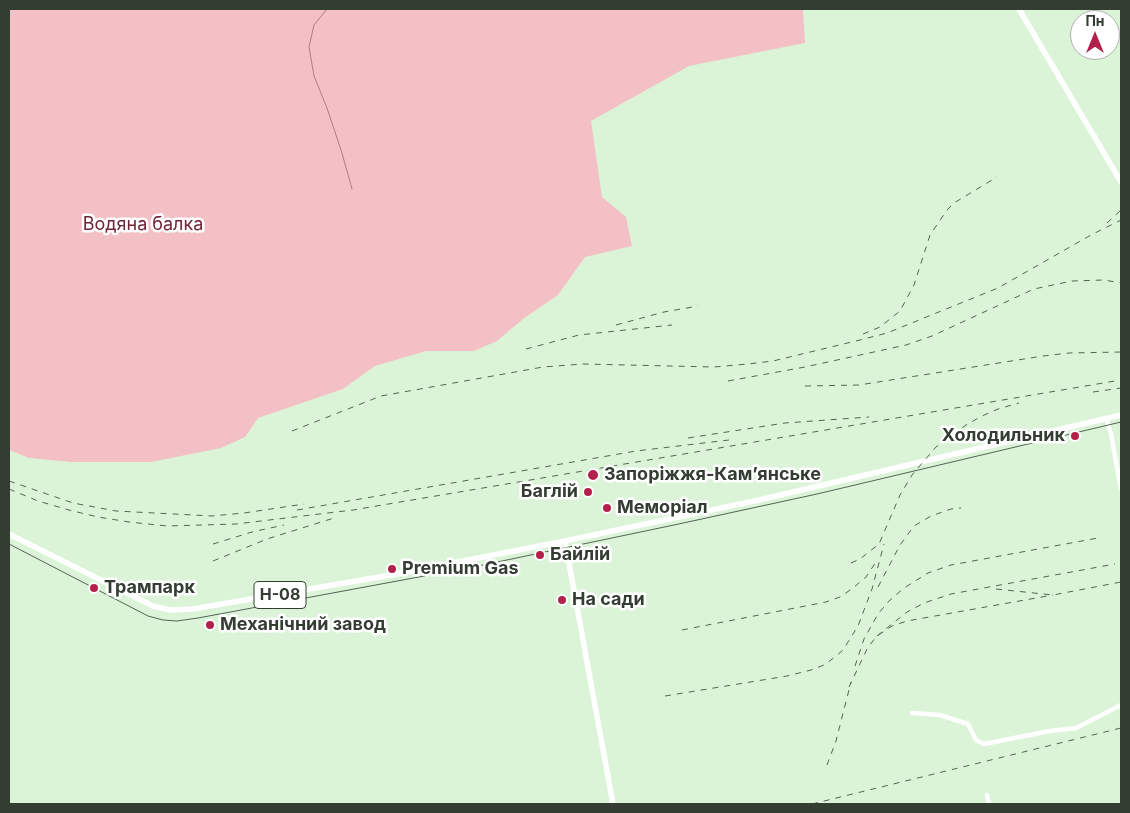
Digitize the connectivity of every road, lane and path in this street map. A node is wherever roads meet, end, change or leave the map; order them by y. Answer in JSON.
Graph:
{"nodes":[{"id":1,"x":1019,"y":9,"type":"edge"},
{"id":2,"x":1121,"y":182,"type":"edge"},
{"id":3,"x":1121,"y":414,"type":"edge"},
{"id":4,"x":1106,"y":418,"type":"junction"},
{"id":5,"x":1121,"y":489,"type":"edge"},
{"id":6,"x":9,"y":534,"type":"edge"},
{"id":7,"x":565,"y":541,"type":"junction"},
{"id":8,"x":1121,"y":705,"type":"edge"},
{"id":9,"x":912,"y":713,"type":"dead end"},
{"id":10,"x":988,"y":794,"type":"dead end"},
{"id":11,"x":614,"y":804,"type":"edge"},
{"id":12,"x":989,"y":804,"type":"edge"}],
"edges":[{"from":1,"to":2,"type":"main road"},
{"from":3,"to":4,"type":"main road","number":"Н-08"},
{"from":4,"to":5,"type":"street"},
{"from":4,"to":7,"type":"main road","number":"Н-08"},
{"from":6,"to":7,"type":"main road","number":"Н-08"},
{"from":7,"to":11,"type":"main road"},
{"from":8,"to":9,"type":"street"},
{"from":10,"to":12,"type":"street"}]}
